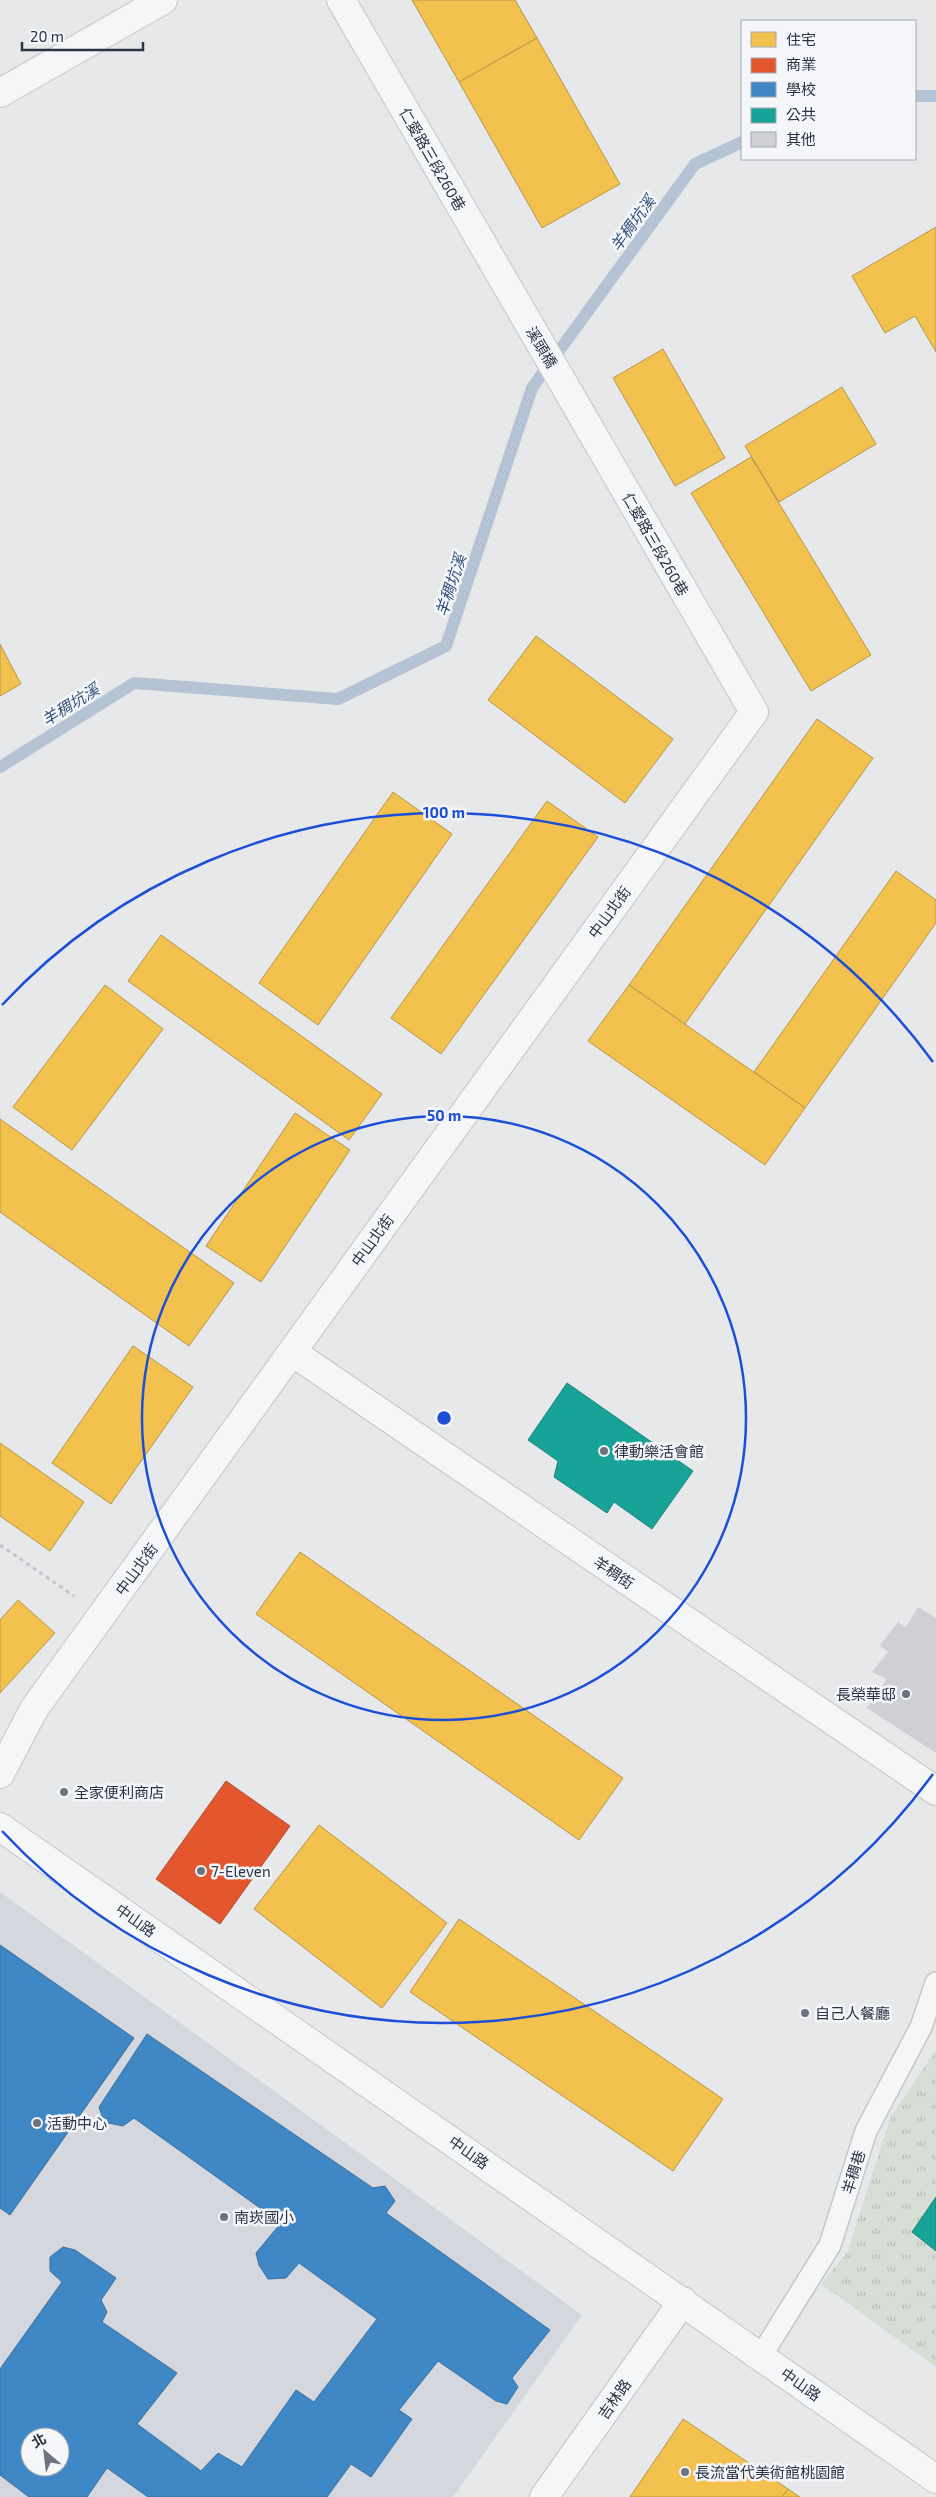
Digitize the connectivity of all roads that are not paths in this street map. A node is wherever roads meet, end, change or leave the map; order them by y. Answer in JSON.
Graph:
{"nodes":[{"id":1,"x":163,"y":0,"type":"edge"},
{"id":2,"x":341,"y":0,"type":"edge"},
{"id":3,"x":0,"y":93,"type":"edge"},
{"id":4,"x":525,"y":318,"type":"joint"},
{"id":5,"x":559,"y":376,"type":"joint"},
{"id":6,"x":754,"y":712,"type":"joint"},
{"id":7,"x":292,"y":1352,"type":"junction"},
{"id":8,"x":0,"y":1774,"type":"edge"},
{"id":9,"x":936,"y":1791,"type":"edge"},
{"id":10,"x":0,"y":1827,"type":"edge"},
{"id":11,"x":936,"y":1983,"type":"edge"},
{"id":12,"x":683,"y":2301,"type":"junction"},
{"id":13,"x":761,"y":2356,"type":"junction"},
{"id":14,"x":936,"y":2479,"type":"edge"},
{"id":15,"x":544,"y":2497,"type":"edge"}],
"edges":[{"from":1,"to":3,"type":"street"},
{"from":2,"to":4,"type":"street","name":"仁愛路三段260巷"},
{"from":4,"to":5,"type":"street","name":"溪頭橋"},
{"from":5,"to":6,"type":"street","name":"仁愛路三段260巷"},
{"from":6,"to":7,"type":"street","name":"中山北街"},
{"from":7,"to":8,"type":"street","name":"中山北街"},
{"from":7,"to":9,"type":"street","name":"羊稠街"},
{"from":10,"to":12,"type":"street","name":"中山路"},
{"from":11,"to":13,"type":"lane","name":"羊稠巷"},
{"from":12,"to":13,"type":"street","name":"中山路"},
{"from":12,"to":15,"type":"street","name":"吉林路"},
{"from":13,"to":14,"type":"street","name":"中山路"}]}
